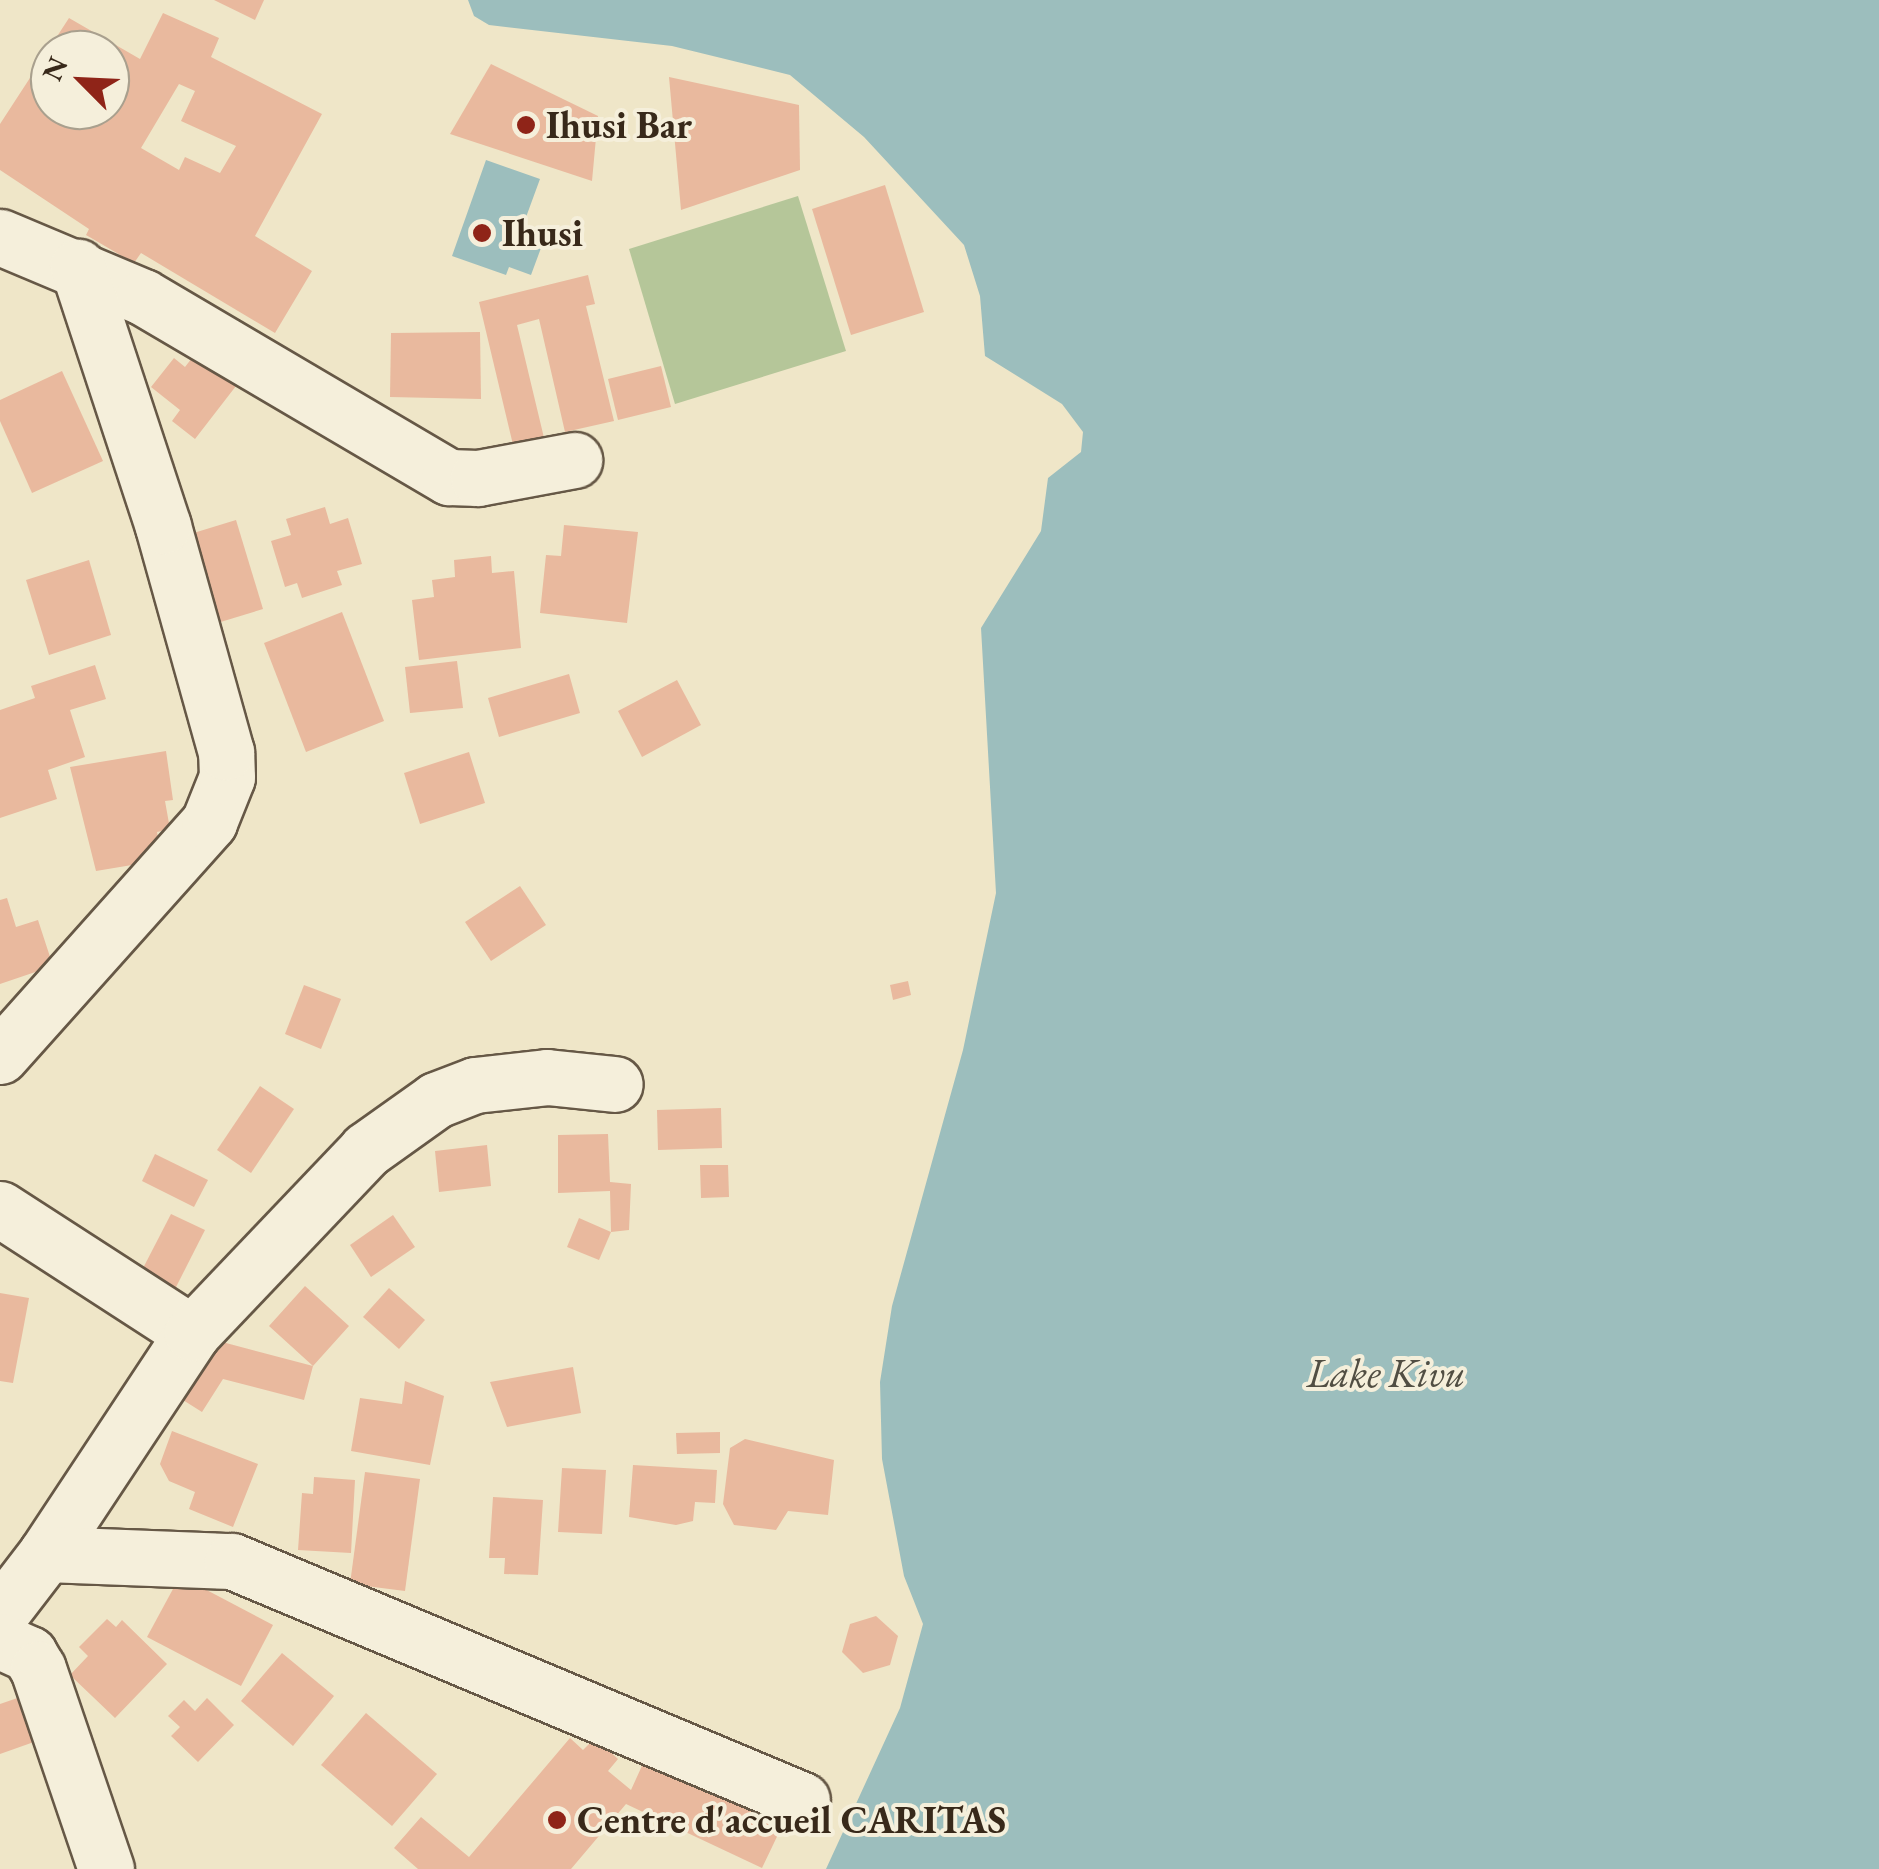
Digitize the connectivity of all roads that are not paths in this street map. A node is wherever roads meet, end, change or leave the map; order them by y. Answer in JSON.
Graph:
{"nodes":[{"id":1,"x":0,"y":237,"type":"edge"},
{"id":2,"x":78,"y":267,"type":"junction"},
{"id":3,"x":574,"y":460,"type":"dead end"},
{"id":4,"x":0,"y":1056,"type":"edge"},
{"id":5,"x":615,"y":1084,"type":"dead end"},
{"id":6,"x":0,"y":1208,"type":"edge"},
{"id":7,"x":192,"y":1333,"type":"junction"},
{"id":8,"x":46,"y":1554,"type":"junction"},
{"id":9,"x":0,"y":1614,"type":"edge"},
{"id":10,"x":0,"y":1642,"type":"edge"},
{"id":11,"x":802,"y":1800,"type":"dead end"},
{"id":12,"x":106,"y":1869,"type":"edge"}],
"edges":[{"from":1,"to":2,"type":"street"},
{"from":2,"to":3,"type":"street"},
{"from":2,"to":4,"type":"street"},
{"from":5,"to":7,"type":"street"},
{"from":6,"to":7,"type":"street"},
{"from":7,"to":8,"type":"street"},
{"from":8,"to":9,"type":"street"},
{"from":8,"to":11,"type":"street"},
{"from":10,"to":12,"type":"street"}]}
